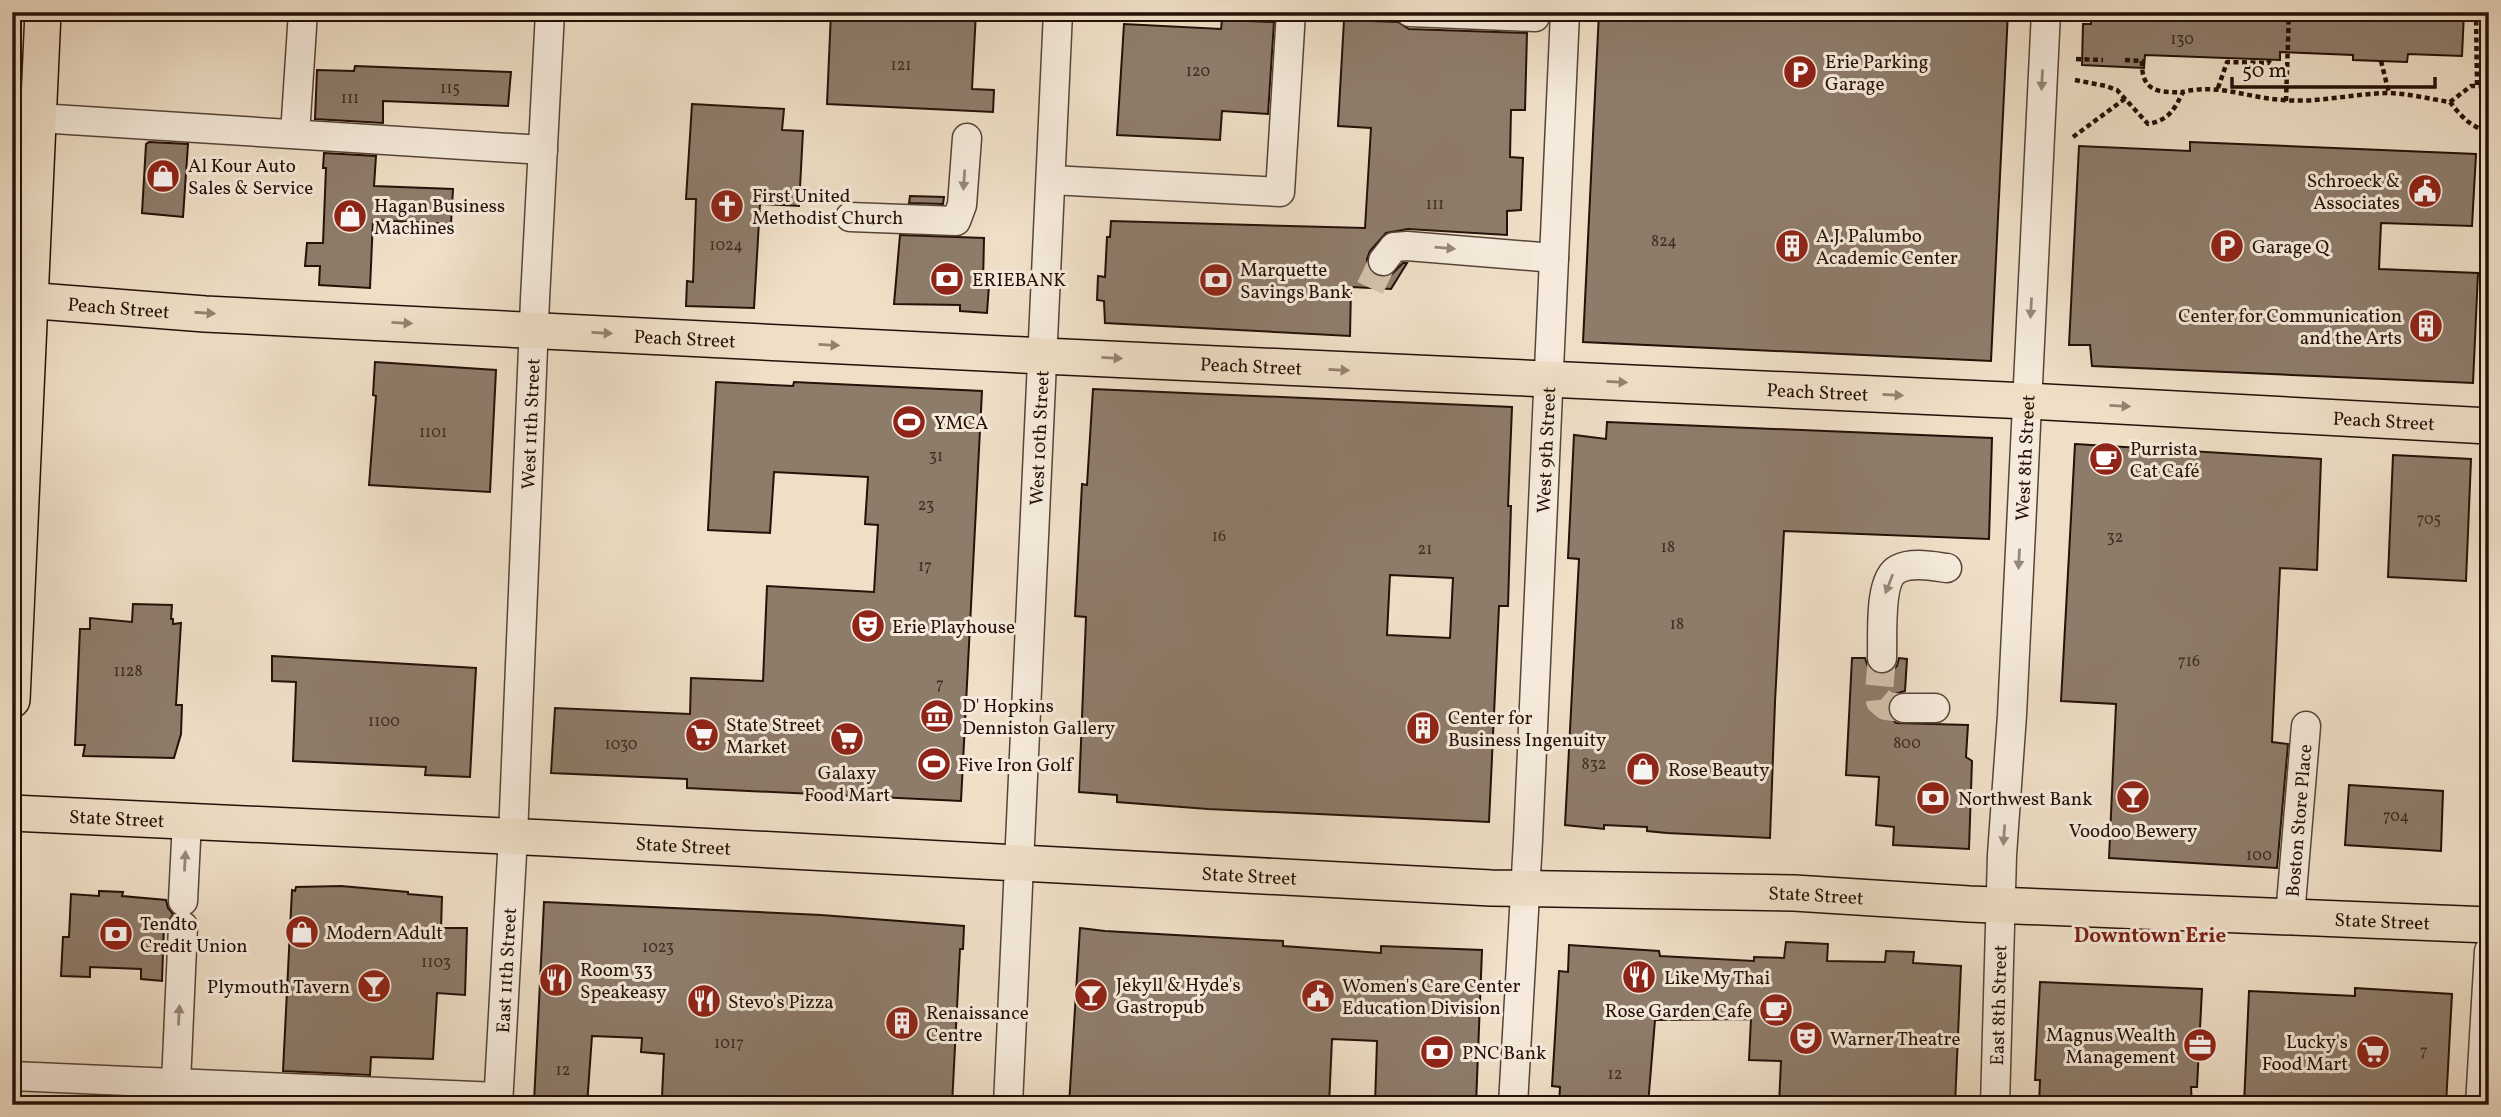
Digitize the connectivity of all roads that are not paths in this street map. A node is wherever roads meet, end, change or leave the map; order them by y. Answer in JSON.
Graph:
{"nodes":[{"id":1,"x":43,"y":12,"type":"edge"},
{"id":2,"x":303,"y":12,"type":"edge"},
{"id":3,"x":550,"y":12,"type":"edge"},
{"id":4,"x":1058,"y":12,"type":"edge"},
{"id":5,"x":1291,"y":12,"type":"edge"},
{"id":6,"x":1410,"y":12,"type":"edge"},
{"id":7,"x":1565,"y":12,"type":"edge"},
{"id":8,"x":2046,"y":12,"type":"edge"},
{"id":9,"x":1535,"y":17,"type":"dead end"},
{"id":10,"x":30,"y":108,"type":"edge"},
{"id":11,"x":295,"y":134,"type":"junction"},
{"id":12,"x":967,"y":138,"type":"dead end"},
{"id":13,"x":543,"y":150,"type":"junction"},
{"id":14,"x":1051,"y":180,"type":"junction"},
{"id":15,"x":850,"y":217,"type":"dead end"},
{"id":16,"x":1554,"y":258,"type":"junction"},
{"id":17,"x":1383,"y":261,"type":"tunnel mouth"},
{"id":18,"x":21,"y":299,"type":"edge"},
{"id":19,"x":534,"y":329,"type":"junction"},
{"id":20,"x":1043,"y":356,"type":"junction"},
{"id":21,"x":1548,"y":379,"type":"junction"},
{"id":22,"x":2026,"y":401,"type":"junction"},
{"id":23,"x":2489,"y":426,"type":"edge"},
{"id":24,"x":15,"y":553,"type":"edge"},
{"id":25,"x":1947,"y":568,"type":"dead end"},
{"id":26,"x":1882,"y":658,"type":"tunnel mouth"},
{"id":27,"x":12,"y":700,"type":"edge"},
{"id":28,"x":1903,"y":708,"type":"tunnel mouth"},
{"id":29,"x":1935,"y":708,"type":"dead end"},
{"id":30,"x":2306,"y":726,"type":"dead end"},
{"id":31,"x":12,"y":813,"type":"edge"},
{"id":32,"x":187,"y":821,"type":"junction"},
{"id":33,"x":513,"y":836,"type":"junction"},
{"id":34,"x":1018,"y":863,"type":"junction"},
{"id":35,"x":1525,"y":888,"type":"junction"},
{"id":36,"x":2002,"y":905,"type":"junction"},
{"id":37,"x":2290,"y":916,"type":"junction"},
{"id":38,"x":2489,"y":925,"type":"edge"},
{"id":39,"x":2489,"y":951,"type":"edge"},
{"id":40,"x":12,"y":1076,"type":"edge"},
{"id":41,"x":176,"y":1083,"type":"junction"},
{"id":42,"x":498,"y":1101,"type":"edge"},
{"id":43,"x":1007,"y":1105,"type":"edge"},
{"id":44,"x":1513,"y":1105,"type":"edge"},
{"id":45,"x":1995,"y":1105,"type":"edge"},
{"id":46,"x":2480,"y":1105,"type":"edge"}],
"edges":[{"from":1,"to":10,"type":"main road"},
{"from":2,"to":11,"type":"street"},
{"from":3,"to":13,"type":"street","name":"West 11th Street"},
{"from":4,"to":14,"type":"street","name":"West 10th Street"},
{"from":5,"to":14,"type":"street"},
{"from":6,"to":9,"type":"street"},
{"from":7,"to":16,"type":"street","name":"West 9th Street"},
{"from":8,"to":22,"type":"street","name":"West 8th Street","one_way":true},
{"from":10,"to":11,"type":"street"},
{"from":10,"to":18,"type":"main road"},
{"from":11,"to":13,"type":"street"},
{"from":12,"to":15,"type":"street","one_way":true},
{"from":13,"to":19,"type":"street","name":"West 11th Street"},
{"from":14,"to":20,"type":"street","name":"West 10th Street"},
{"from":17,"to":16,"type":"street","one_way":true},
{"from":16,"to":21,"type":"street","name":"West 9th Street"},
{"from":18,"to":19,"type":"main road","name":"Peach Street","one_way":true},
{"from":18,"to":24,"type":"main road"},
{"from":19,"to":20,"type":"main road","name":"Peach Street","one_way":true},
{"from":19,"to":33,"type":"street","name":"West 11th Street"},
{"from":20,"to":21,"type":"main road","name":"Peach Street","one_way":true},
{"from":20,"to":34,"type":"street","name":"West 10th Street"},
{"from":21,"to":22,"type":"main road","name":"Peach Street","one_way":true},
{"from":21,"to":35,"type":"street","name":"West 9th Street"},
{"from":22,"to":23,"type":"main road","name":"Peach Street","one_way":true},
{"from":22,"to":36,"type":"street","name":"West 8th Street","one_way":true},
{"from":24,"to":27,"type":"main road"},
{"from":25,"to":26,"type":"street","one_way":true},
{"from":28,"to":29,"type":"street"},
{"from":30,"to":37,"type":"street","name":"Boston Store Place"},
{"from":31,"to":32,"type":"main road","name":"State Street"},
{"from":32,"to":33,"type":"main road","name":"State Street"},
{"from":41,"to":32,"type":"street","one_way":true},
{"from":33,"to":34,"type":"main road","name":"State Street"},
{"from":33,"to":42,"type":"street","name":"East 11th Street"},
{"from":34,"to":35,"type":"main road","name":"State Street"},
{"from":34,"to":43,"type":"street","name":"West 10th Street"},
{"from":35,"to":36,"type":"main road","name":"State Street"},
{"from":35,"to":44,"type":"street","name":"West 9th Street"},
{"from":36,"to":37,"type":"main road","name":"State Street"},
{"from":36,"to":45,"type":"street","name":"East 8th Street"},
{"from":37,"to":38,"type":"main road","name":"State Street"},
{"from":39,"to":46,"type":"street"},
{"from":40,"to":41,"type":"street"},
{"from":41,"to":42,"type":"street"}]}
